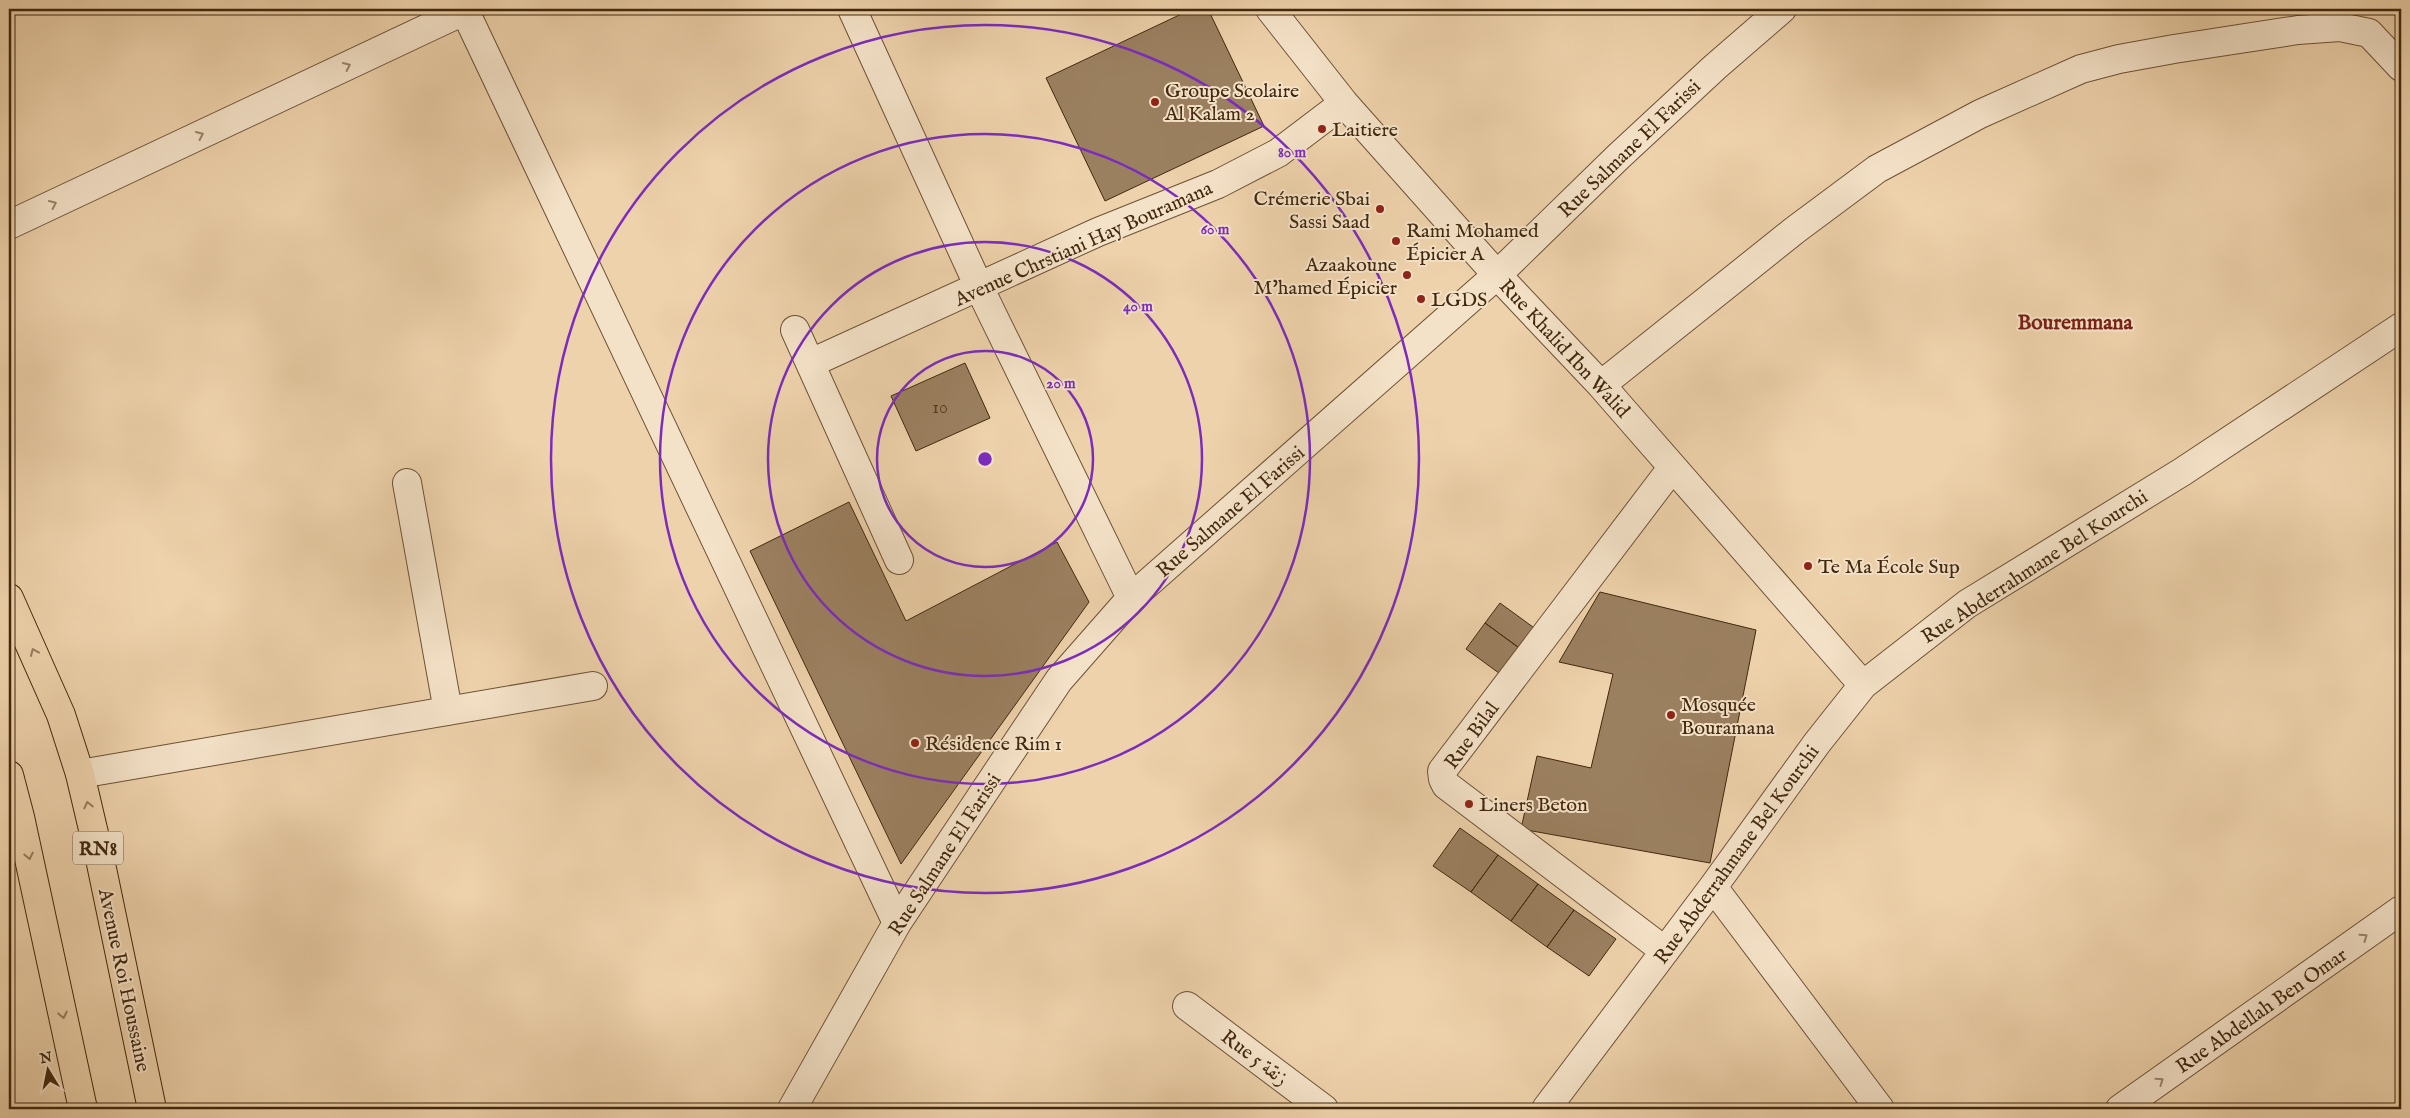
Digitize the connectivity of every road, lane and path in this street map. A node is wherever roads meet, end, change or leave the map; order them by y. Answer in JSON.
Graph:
{"nodes":[{"id":1,"x":465,"y":9,"type":"edge"},
{"id":2,"x":852,"y":9,"type":"edge"},
{"id":3,"x":1270,"y":9,"type":"edge"},
{"id":4,"x":1782,"y":9,"type":"edge"},
{"id":5,"x":2369,"y":21,"type":"edge"},
{"id":6,"x":2401,"y":67,"type":"edge"},
{"id":7,"x":1344,"y":103,"type":"junction"},
{"id":8,"x":9,"y":225,"type":"edge"},
{"id":9,"x":1497,"y":275,"type":"junction"},
{"id":10,"x":979,"y":287,"type":"junction"},
{"id":11,"x":2401,"y":327,"type":"edge"},
{"id":12,"x":795,"y":330,"type":"dead end"},
{"id":13,"x":811,"y":364,"type":"junction"},
{"id":14,"x":1601,"y":385,"type":"junction"},
{"id":15,"x":1672,"y":468,"type":"junction"},
{"id":16,"x":408,"y":483,"type":"dead end"},
{"id":17,"x":899,"y":560,"type":"dead end"},
{"id":18,"x":9,"y":598,"type":"edge"},
{"id":19,"x":1131,"y":598,"type":"junction"},
{"id":20,"x":1863,"y":685,"type":"junction"},
{"id":21,"x":593,"y":686,"type":"dead end"},
{"id":22,"x":448,"y":711,"type":"junction"},
{"id":23,"x":80,"y":774,"type":"junction"},
{"id":24,"x":9,"y":775,"type":"edge"},
{"id":25,"x":1713,"y":887,"type":"junction"},
{"id":26,"x":2401,"y":910,"type":"edge"},
{"id":27,"x":898,"y":924,"type":"junction"},
{"id":28,"x":1665,"y":950,"type":"junction"},
{"id":29,"x":1186,"y":1006,"type":"dead end"},
{"id":30,"x":83,"y":1109,"type":"edge"},
{"id":31,"x":152,"y":1109,"type":"edge"},
{"id":32,"x":792,"y":1109,"type":"edge"},
{"id":33,"x":1324,"y":1109,"type":"edge"},
{"id":34,"x":1546,"y":1109,"type":"edge"},
{"id":35,"x":1880,"y":1109,"type":"edge"},
{"id":36,"x":2120,"y":1109,"type":"edge"}],
"edges":[{"from":8,"to":1,"type":"street","one_way":true},
{"from":1,"to":27,"type":"street"},
{"from":2,"to":10,"type":"street"},
{"from":3,"to":7,"type":"street","name":"Rue Khalid Ibn Walid"},
{"from":4,"to":9,"type":"street","name":"Rue Salmane El Farissi"},
{"from":5,"to":6,"type":"street"},
{"from":5,"to":14,"type":"street"},
{"from":7,"to":9,"type":"street","name":"Rue Khalid Ibn Walid"},
{"from":7,"to":10,"type":"street","name":"Avenue Chrstiani Hay Bouramana"},
{"from":9,"to":14,"type":"street","name":"Rue Khalid Ibn Walid"},
{"from":9,"to":19,"type":"street","name":"Rue Salmane El Farissi"},
{"from":10,"to":13,"type":"street","name":"Avenue Chrstiani Hay Bouramana"},
{"from":10,"to":19,"type":"street"},
{"from":11,"to":20,"type":"street","name":"Rue Abderrahmane Bel Kourchi"},
{"from":12,"to":13,"type":"street"},
{"from":13,"to":17,"type":"street"},
{"from":14,"to":15,"type":"street","name":"Rue Khalid Ibn Walid"},
{"from":15,"to":20,"type":"street","name":"Rue Khalid Ibn Walid"},
{"from":15,"to":28,"type":"street","name":"Rue Bilal"},
{"from":16,"to":22,"type":"street"},
{"from":23,"to":18,"type":"main road","name":"Avenue Roi Houssaine","number":"RN8","one_way":true},
{"from":19,"to":27,"type":"street","name":"Rue Salmane El Farissi"},
{"from":20,"to":25,"type":"street","name":"Rue Abderrahmane Bel Kourchi"},
{"from":21,"to":22,"type":"street"},
{"from":22,"to":23,"type":"street"},
{"from":31,"to":23,"type":"main road","name":"Avenue Roi Houssaine","number":"RN8","one_way":true},
{"from":24,"to":30,"type":"main road","one_way":true},
{"from":25,"to":28,"type":"street","name":"Rue Abderrahmane Bel Kourchi"},
{"from":25,"to":35,"type":"street"},
{"from":36,"to":26,"type":"street","name":"Rue Abdellah Ben Omar","one_way":true},
{"from":27,"to":32,"type":"street","name":"Rue Salmane El Farissi"},
{"from":28,"to":34,"type":"street","name":"Rue Abderrahmane Bel Kourchi"},
{"from":29,"to":33,"type":"street","name":"Rue 5 زنقة"}]}
